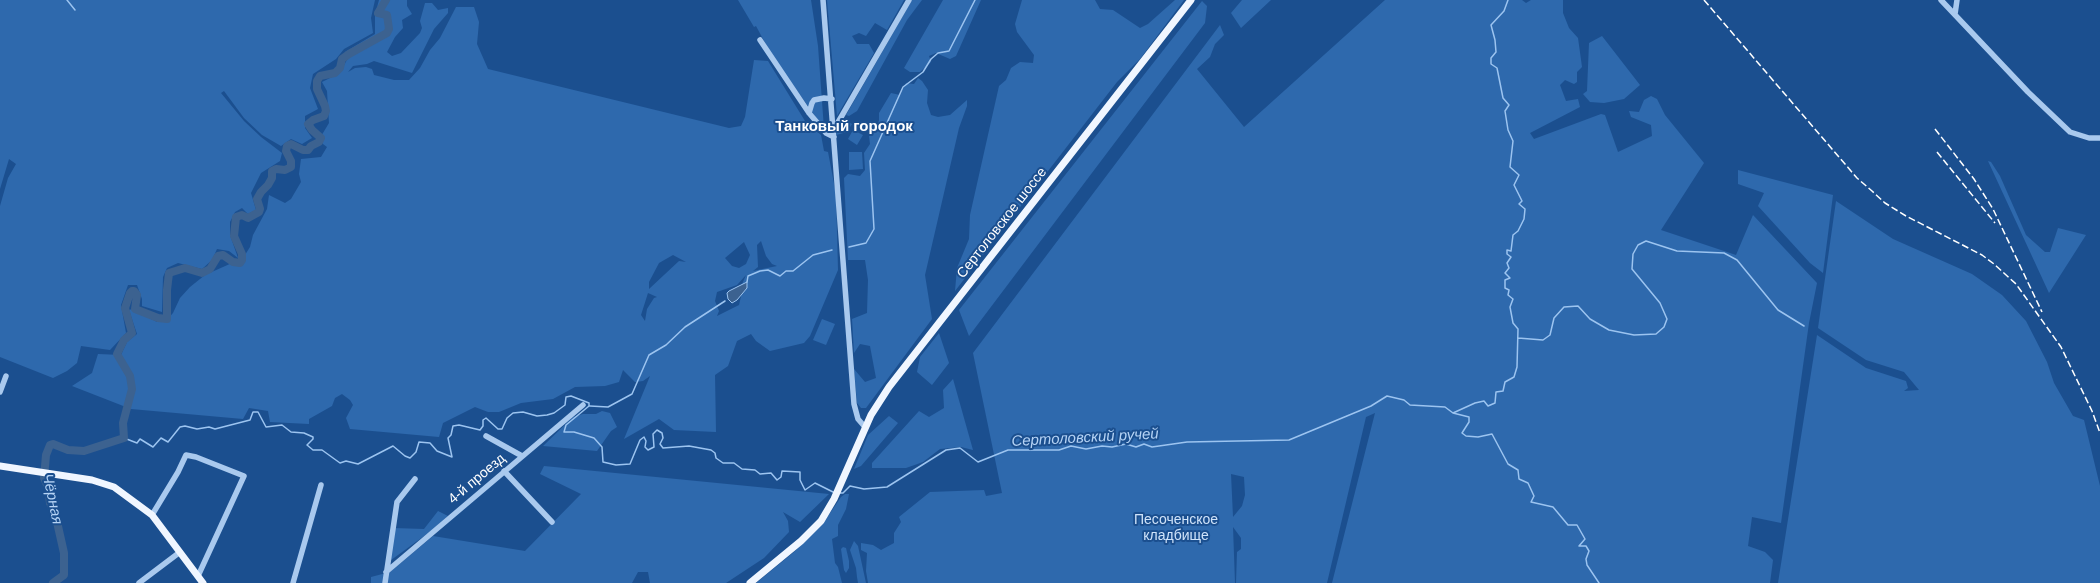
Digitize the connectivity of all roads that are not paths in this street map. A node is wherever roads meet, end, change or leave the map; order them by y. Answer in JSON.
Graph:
{"nodes":[{"id":1,"x":823,"y":0,"type":"edge"},
{"id":2,"x":909,"y":0,"type":"edge"},
{"id":3,"x":1191,"y":0,"type":"edge"},
{"id":4,"x":1941,"y":0,"type":"edge"},
{"id":5,"x":1957,"y":0,"type":"edge"},
{"id":6,"x":1955,"y":14,"type":"junction"},
{"id":7,"x":760,"y":40,"type":"dead end"},
{"id":8,"x":832,"y":99,"type":"junction"},
{"id":9,"x":809,"y":113,"type":"junction"},
{"id":10,"x":834,"y":134,"type":"junction"},
{"id":11,"x":2100,"y":138,"type":"edge"},
{"id":12,"x":6,"y":376,"type":"dead end"},
{"id":13,"x":0,"y":392,"type":"edge"},
{"id":14,"x":583,"y":405,"type":"dead end"},
{"id":15,"x":865,"y":427,"type":"junction"},
{"id":16,"x":486,"y":436,"type":"dead end"},
{"id":17,"x":522,"y":456,"type":"junction"},
{"id":18,"x":0,"y":466,"type":"edge"},
{"id":19,"x":504,"y":471,"type":"junction"},
{"id":20,"x":415,"y":480,"type":"dead end"},
{"id":21,"x":321,"y":485,"type":"dead end"},
{"id":22,"x":152,"y":515,"type":"junction"},
{"id":23,"x":552,"y":522,"type":"dead end"},
{"id":24,"x":180,"y":552,"type":"junction"},
{"id":25,"x":386,"y":572,"type":"junction"},
{"id":26,"x":198,"y":576,"type":"junction"},
{"id":27,"x":139,"y":583,"type":"edge"},
{"id":28,"x":203,"y":583,"type":"edge"},
{"id":29,"x":293,"y":583,"type":"edge"},
{"id":30,"x":385,"y":583,"type":"edge"},
{"id":31,"x":750,"y":583,"type":"edge"}],
"edges":[{"from":1,"to":8,"type":"street"},
{"from":2,"to":10,"type":"street"},
{"from":3,"to":15,"type":"main road","name":"Сертоловское шоссе"},
{"from":4,"to":6,"type":"street"},
{"from":5,"to":6,"type":"street"},
{"from":6,"to":11,"type":"street"},
{"from":7,"to":9,"type":"street"},
{"from":8,"to":9,"type":"street"},
{"from":8,"to":10,"type":"street"},
{"from":9,"to":10,"type":"street"},
{"from":10,"to":15,"type":"street"},
{"from":12,"to":13,"type":"street"},
{"from":14,"to":17,"type":"street","name":"4-й проезд"},
{"from":15,"to":31,"type":"main road","name":"Сертоловское шоссе"},
{"from":16,"to":17,"type":"street"},
{"from":17,"to":19,"type":"street","name":"4-й проезд"},
{"from":18,"to":22,"type":"main road"},
{"from":19,"to":23,"type":"street"},
{"from":19,"to":25,"type":"street","name":"4-й проезд"},
{"from":20,"to":25,"type":"street"},
{"from":21,"to":29,"type":"street"},
{"from":22,"to":24,"type":"main road"},
{"from":22,"to":26,"type":"street"},
{"from":24,"to":26,"type":"main road"},
{"from":24,"to":27,"type":"street"},
{"from":25,"to":30,"type":"street"},
{"from":26,"to":28,"type":"main road"}]}
